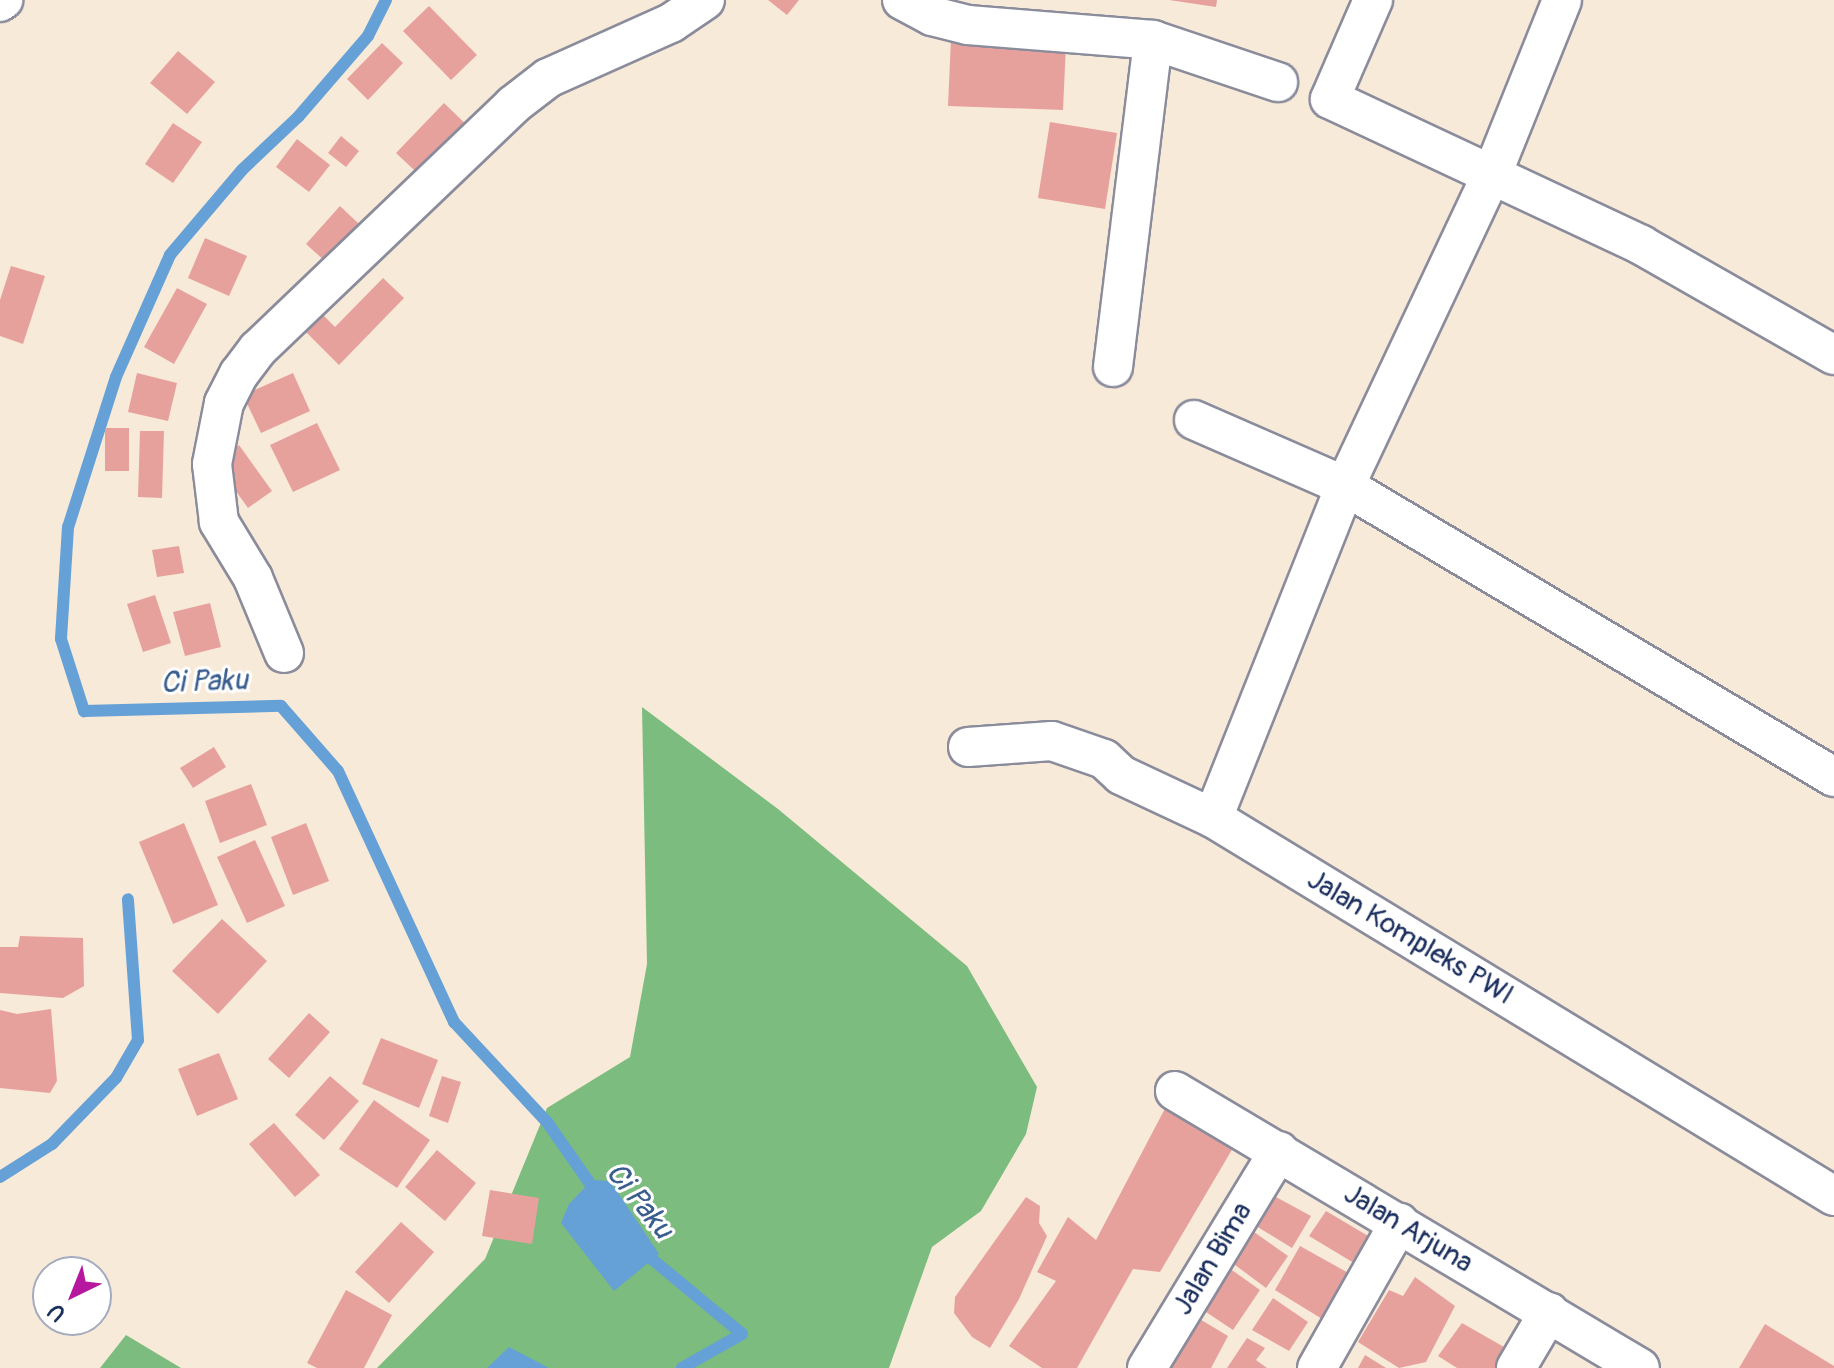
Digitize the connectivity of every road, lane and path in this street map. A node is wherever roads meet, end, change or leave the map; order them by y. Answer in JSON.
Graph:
{"nodes":[{"id":1,"x":705,"y":0,"type":"edge"},
{"id":2,"x":902,"y":0,"type":"edge"},
{"id":3,"x":1373,"y":0,"type":"edge"},
{"id":4,"x":1562,"y":0,"type":"edge"},
{"id":5,"x":1153,"y":40,"type":"junction"},
{"id":6,"x":1278,"y":82,"type":"dead end"},
{"id":7,"x":1493,"y":172,"type":"junction"},
{"id":8,"x":1834,"y":355,"type":"edge"},
{"id":9,"x":1113,"y":367,"type":"dead end"},
{"id":10,"x":1194,"y":420,"type":"dead end"},
{"id":11,"x":1345,"y":486,"type":"junction"},
{"id":12,"x":284,"y":653,"type":"dead end"},
{"id":13,"x":968,"y":747,"type":"dead end"},
{"id":14,"x":1834,"y":777,"type":"edge"},
{"id":15,"x":1213,"y":818,"type":"junction"},
{"id":16,"x":1175,"y":1091,"type":"dead end"},
{"id":17,"x":1279,"y":1151,"type":"junction"},
{"id":18,"x":1834,"y":1196,"type":"edge"},
{"id":19,"x":1399,"y":1223,"type":"junction"},
{"id":20,"x":1549,"y":1312,"type":"junction"},
{"id":21,"x":1147,"y":1368,"type":"edge"},
{"id":22,"x":1317,"y":1368,"type":"edge"},
{"id":23,"x":1516,"y":1368,"type":"edge"},
{"id":24,"x":1640,"y":1368,"type":"edge"}],
"edges":[{"from":1,"to":12,"type":"street"},
{"from":2,"to":5,"type":"street"},
{"from":3,"to":7,"type":"street"},
{"from":4,"to":7,"type":"street"},
{"from":5,"to":6,"type":"street"},
{"from":5,"to":9,"type":"street"},
{"from":7,"to":8,"type":"street"},
{"from":7,"to":11,"type":"street"},
{"from":10,"to":11,"type":"street"},
{"from":11,"to":14,"type":"street"},
{"from":11,"to":15,"type":"street"},
{"from":13,"to":15,"type":"street","name":"Jalan Kompleks PWI"},
{"from":15,"to":18,"type":"street","name":"Jalan Kompleks PWI"},
{"from":16,"to":17,"type":"street","name":"Jalan Arjuna"},
{"from":17,"to":19,"type":"street","name":"Jalan Arjuna"},
{"from":17,"to":21,"type":"street","name":"Jalan Bima"},
{"from":19,"to":20,"type":"street","name":"Jalan Arjuna"},
{"from":19,"to":22,"type":"street"},
{"from":20,"to":23,"type":"street"},
{"from":20,"to":24,"type":"street","name":"Jalan Arjuna"}]}
